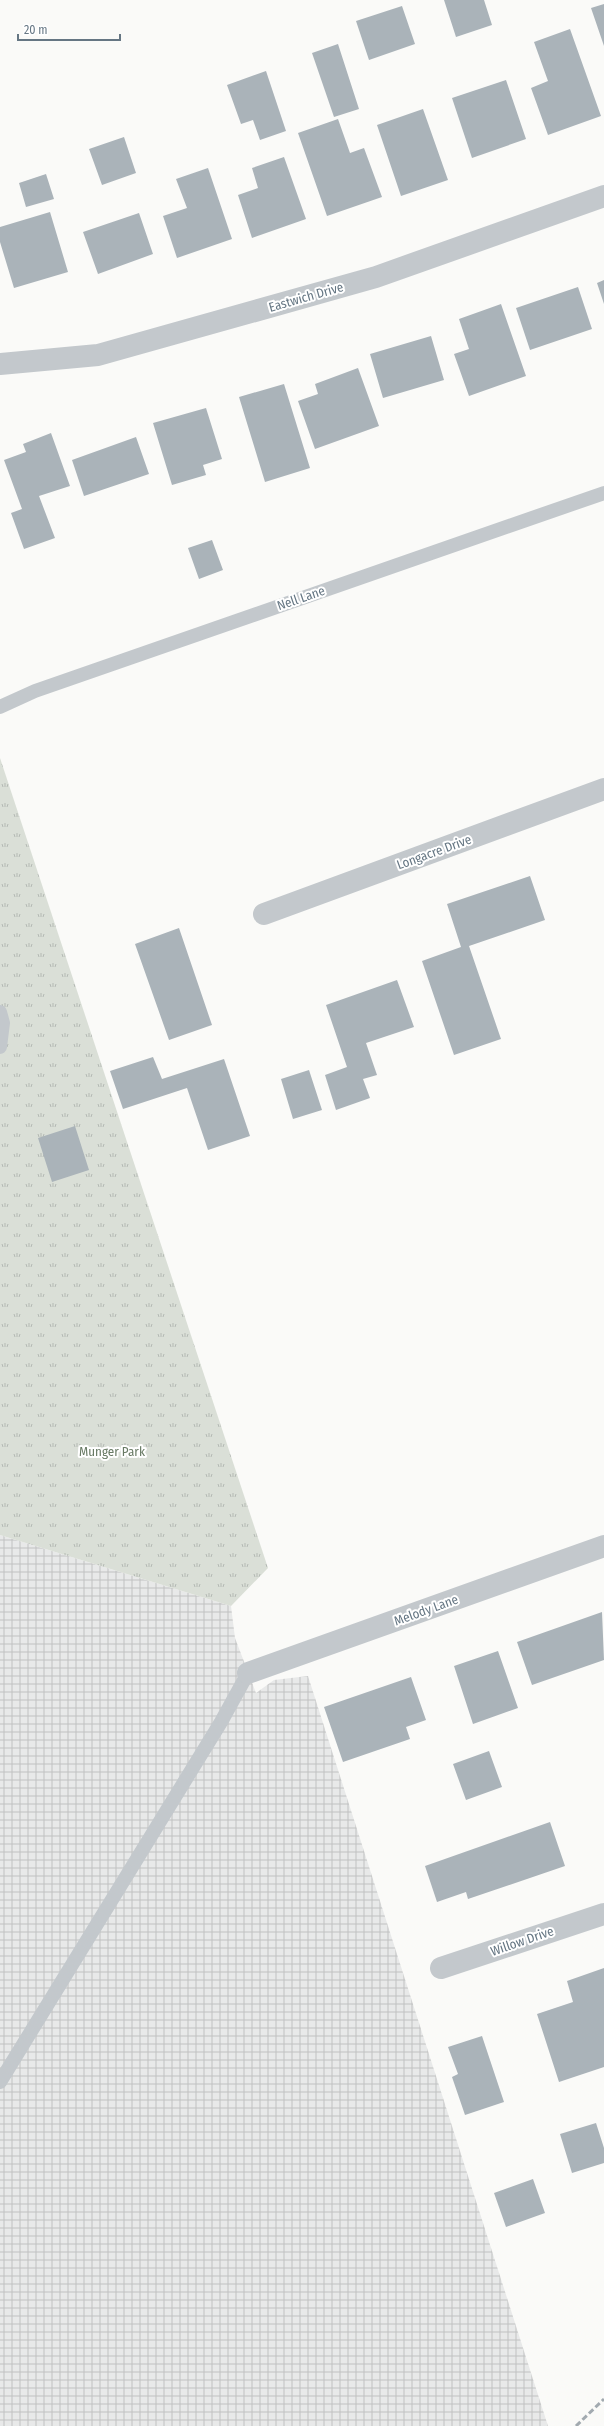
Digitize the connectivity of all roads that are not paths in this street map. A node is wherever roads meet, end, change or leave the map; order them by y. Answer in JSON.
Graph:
{"nodes":[{"id":1,"x":604,"y":196,"type":"edge"},
{"id":2,"x":0,"y":364,"type":"edge"},
{"id":3,"x":604,"y":493,"type":"edge"},
{"id":4,"x":0,"y":707,"type":"edge"},
{"id":5,"x":604,"y":789,"type":"edge"},
{"id":6,"x":264,"y":914,"type":"dead end"},
{"id":7,"x":0,"y":1012,"type":"edge"},
{"id":8,"x":0,"y":1047,"type":"edge"},
{"id":9,"x":604,"y":1546,"type":"edge"},
{"id":10,"x":248,"y":1673,"type":"joint"},
{"id":11,"x":604,"y":1914,"type":"edge"},
{"id":12,"x":441,"y":1968,"type":"dead end"},
{"id":13,"x":0,"y":2082,"type":"edge"}],
"edges":[{"from":1,"to":2,"type":"street","name":"Eastwich Drive"},
{"from":3,"to":4,"type":"lane","name":"Nell Lane"},
{"from":5,"to":6,"type":"street","name":"Longacre Drive"},
{"from":7,"to":8,"type":"lane"},
{"from":9,"to":10,"type":"street","name":"Melody Lane"},
{"from":10,"to":13,"type":"lane"},
{"from":11,"to":12,"type":"street","name":"Willow Drive"}]}
